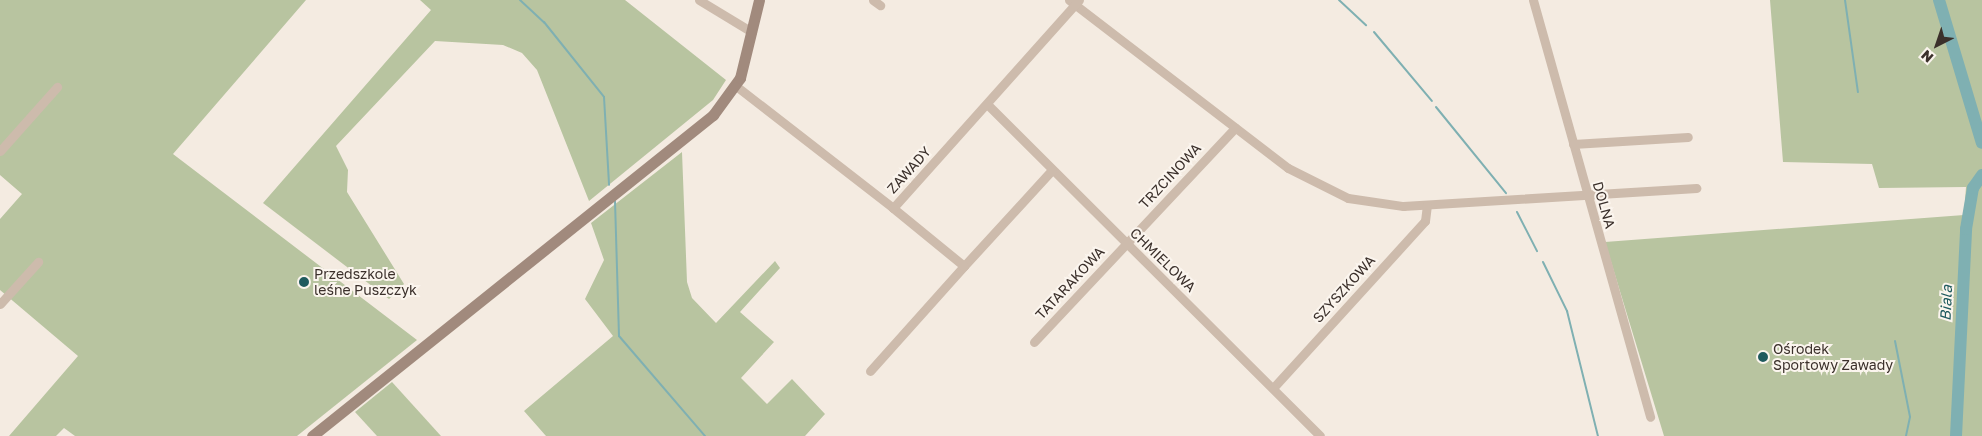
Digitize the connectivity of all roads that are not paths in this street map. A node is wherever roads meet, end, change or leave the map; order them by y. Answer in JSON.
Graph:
{"nodes":[{"id":1,"x":699,"y":0,"type":"edge"},
{"id":2,"x":759,"y":0,"type":"edge"},
{"id":3,"x":1533,"y":0,"type":"edge"},
{"id":4,"x":1075,"y":1,"type":"edge"},
{"id":5,"x":752,"y":32,"type":"junction"},
{"id":6,"x":736,"y":86,"type":"junction"},
{"id":7,"x":57,"y":87,"type":"dead end"},
{"id":8,"x":987,"y":104,"type":"junction"},
{"id":9,"x":1235,"y":128,"type":"junction"},
{"id":10,"x":1688,"y":137,"type":"dead end"},
{"id":11,"x":1573,"y":144,"type":"junction"},
{"id":12,"x":0,"y":151,"type":"edge"},
{"id":13,"x":1052,"y":170,"type":"junction"},
{"id":14,"x":1696,"y":188,"type":"dead end"},
{"id":15,"x":1586,"y":194,"type":"junction"},
{"id":16,"x":1426,"y":205,"type":"junction"},
{"id":17,"x":893,"y":208,"type":"junction"},
{"id":18,"x":1127,"y":244,"type":"junction"},
{"id":19,"x":38,"y":262,"type":"dead end"},
{"id":20,"x":964,"y":266,"type":"junction"},
{"id":21,"x":0,"y":304,"type":"edge"},
{"id":22,"x":1034,"y":342,"type":"dead end"},
{"id":23,"x":870,"y":370,"type":"dead end"},
{"id":24,"x":1273,"y":388,"type":"junction"},
{"id":25,"x":1650,"y":417,"type":"dead end"},
{"id":26,"x":312,"y":436,"type":"edge"},
{"id":27,"x":1320,"y":436,"type":"edge"}],
"edges":[{"from":1,"to":5,"type":"street"},
{"from":2,"to":5,"type":"street"},
{"from":3,"to":11,"type":"street","name":"DOLNA"},
{"from":4,"to":8,"type":"street","name":"ZAWADY"},
{"from":4,"to":9,"type":"street"},
{"from":5,"to":6,"type":"street"},
{"from":6,"to":17,"type":"street"},
{"from":6,"to":26,"type":"street"},
{"from":7,"to":12,"type":"street"},
{"from":8,"to":13,"type":"street","name":"CHMIELOWA"},
{"from":8,"to":17,"type":"street","name":"ZAWADY"},
{"from":9,"to":16,"type":"street"},
{"from":9,"to":18,"type":"street","name":"TRZCINOWA"},
{"from":10,"to":11,"type":"street"},
{"from":11,"to":15,"type":"street","name":"DOLNA"},
{"from":13,"to":18,"type":"street","name":"CHMIELOWA"},
{"from":13,"to":20,"type":"street"},
{"from":14,"to":15,"type":"street"},
{"from":15,"to":16,"type":"street"},
{"from":15,"to":25,"type":"street","name":"DOLNA"},
{"from":16,"to":24,"type":"street","name":"SZYSZKOWA"},
{"from":17,"to":20,"type":"street","name":"ZAWADY"},
{"from":18,"to":22,"type":"street","name":"TATARAKOWA"},
{"from":18,"to":24,"type":"street","name":"CHMIELOWA"},
{"from":19,"to":21,"type":"street"},
{"from":20,"to":23,"type":"street"},
{"from":24,"to":27,"type":"street","name":"CHMIELOWA"}]}
